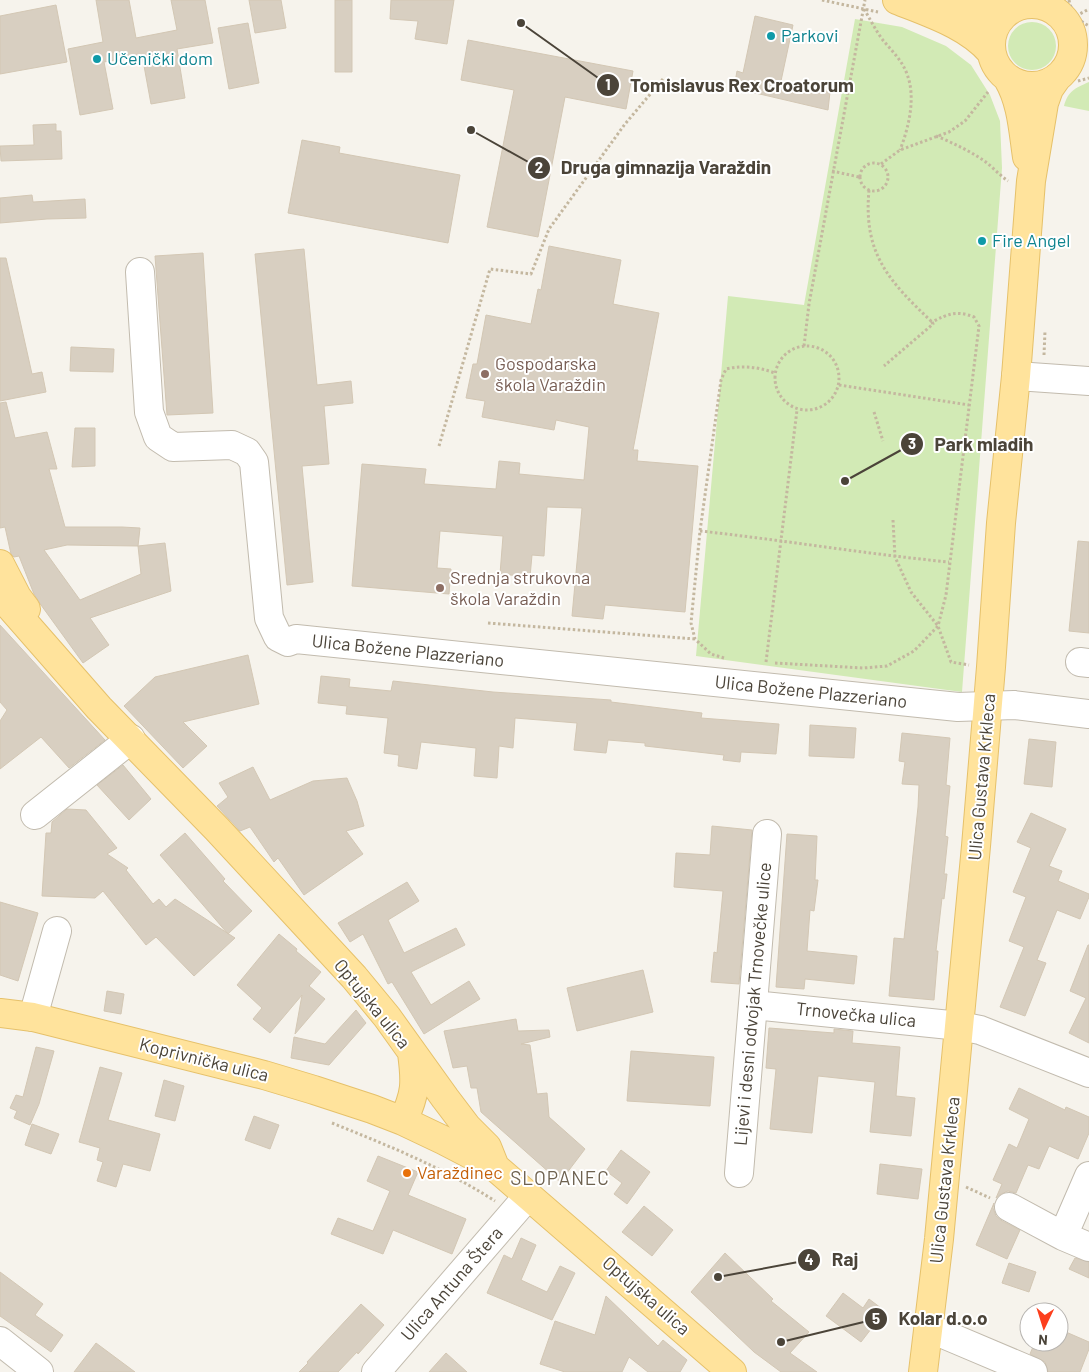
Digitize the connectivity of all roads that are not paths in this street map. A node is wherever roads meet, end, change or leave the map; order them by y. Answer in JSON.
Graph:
{"nodes":[{"id":1,"x":918,"y":0,"type":"edge"},
{"id":2,"x":1016,"y":6,"type":"edge"},
{"id":3,"x":890,"y":7,"type":"edge"},
{"id":4,"x":1075,"y":16,"type":"edge"},
{"id":5,"x":991,"y":52,"type":"junction"},
{"id":6,"x":1070,"y":69,"type":"edge"},
{"id":7,"x":1000,"y":83,"type":"junction"},
{"id":8,"x":1016,"y":178,"type":"junction"},
{"id":9,"x":140,"y":272,"type":"dead end"},
{"id":10,"x":1016,"y":376,"type":"junction"},
{"id":11,"x":1089,"y":381,"type":"edge"},
{"id":12,"x":0,"y":564,"type":"edge"},
{"id":13,"x":0,"y":595,"type":"edge"},
{"id":14,"x":61,"y":665,"type":"junction"},
{"id":15,"x":988,"y":706,"type":"junction"},
{"id":16,"x":1089,"y":714,"type":"edge"},
{"id":17,"x":131,"y":739,"type":"junction"},
{"id":18,"x":34,"y":815,"type":"dead end"},
{"id":19,"x":767,"y":834,"type":"dead end"},
{"id":20,"x":57,"y":931,"type":"dead end"},
{"id":21,"x":753,"y":1005,"type":"junction"},
{"id":22,"x":0,"y":1012,"type":"edge"},
{"id":23,"x":33,"y":1017,"type":"junction"},
{"id":24,"x":960,"y":1026,"type":"junction"},
{"id":25,"x":412,"y":1052,"type":"junction"},
{"id":26,"x":1089,"y":1073,"type":"edge"},
{"id":27,"x":404,"y":1121,"type":"junction"},
{"id":28,"x":495,"y":1167,"type":"junction"},
{"id":29,"x":739,"y":1174,"type":"dead end"},
{"id":30,"x":1089,"y":1176,"type":"edge"},
{"id":31,"x":521,"y":1204,"type":"junction"},
{"id":32,"x":1009,"y":1206,"type":"dead end"},
{"id":33,"x":1062,"y":1236,"type":"junction"},
{"id":34,"x":1089,"y":1247,"type":"edge"},
{"id":35,"x":929,"y":1328,"type":"junction"},
{"id":36,"x":0,"y":1341,"type":"edge"},
{"id":37,"x":39,"y":1372,"type":"edge"},
{"id":38,"x":376,"y":1372,"type":"edge"},
{"id":39,"x":732,"y":1372,"type":"edge"},
{"id":40,"x":923,"y":1372,"type":"edge"},
{"id":41,"x":1033,"y":1372,"type":"edge"}],
"edges":[{"from":1,"to":2,"type":"main road"},
{"from":2,"to":4,"type":"main road"},
{"from":2,"to":5,"type":"main road"},
{"from":3,"to":5,"type":"main road"},
{"from":4,"to":6,"type":"main road"},
{"from":5,"to":7,"type":"main road"},
{"from":6,"to":7,"type":"main road"},
{"from":6,"to":8,"type":"main road","name":"Ulica Gustava Krkleca"},
{"from":7,"to":8,"type":"main road","name":"Ulica Gustava Krkleca"},
{"from":8,"to":10,"type":"main road","name":"Ulica Gustava Krkleca"},
{"from":9,"to":15,"type":"street","name":"Ulica Božene Plazzeriano"},
{"from":10,"to":11,"type":"street"},
{"from":10,"to":15,"type":"main road","name":"Ulica Gustava Krkleca"},
{"from":12,"to":14,"type":"main road","name":"Optujska ulica"},
{"from":13,"to":14,"type":"main road","name":"Optujska ulica"},
{"from":14,"to":17,"type":"main road","name":"Optujska ulica"},
{"from":15,"to":16,"type":"street","name":"Ulica Božene Plazzeriano"},
{"from":15,"to":24,"type":"main road","name":"Ulica Gustava Krkleca"},
{"from":17,"to":18,"type":"street"},
{"from":17,"to":25,"type":"main road","name":"Optujska ulica"},
{"from":19,"to":21,"type":"street","name":"Lijevi i desni odvojak Trnovečke ulice"},
{"from":20,"to":23,"type":"street"},
{"from":21,"to":24,"type":"street","name":"Trnovečka ulica"},
{"from":21,"to":29,"type":"street","name":"Lijevi i desni odvojak Trnovečke ulice"},
{"from":22,"to":23,"type":"main road","name":"Koprivnička ulica"},
{"from":23,"to":27,"type":"main road","name":"Koprivnička ulica"},
{"from":24,"to":26,"type":"street","name":"Trnovečka ulica"},
{"from":24,"to":35,"type":"main road","name":"Ulica Gustava Krkleca"},
{"from":25,"to":27,"type":"main road","name":"Optujska ulica"},
{"from":25,"to":28,"type":"main road"},
{"from":27,"to":28,"type":"main road","name":"Optujska ulica"},
{"from":28,"to":31,"type":"main road","name":"Optujska ulica"},
{"from":30,"to":33,"type":"street"},
{"from":31,"to":38,"type":"street","name":"Ulica Antuna Štera"},
{"from":31,"to":39,"type":"main road","name":"Optujska ulica"},
{"from":32,"to":33,"type":"street"},
{"from":33,"to":34,"type":"street"},
{"from":35,"to":40,"type":"main road","name":"Ulica Gustava Krkleca"},
{"from":35,"to":41,"type":"street"},
{"from":36,"to":37,"type":"street"}]}
